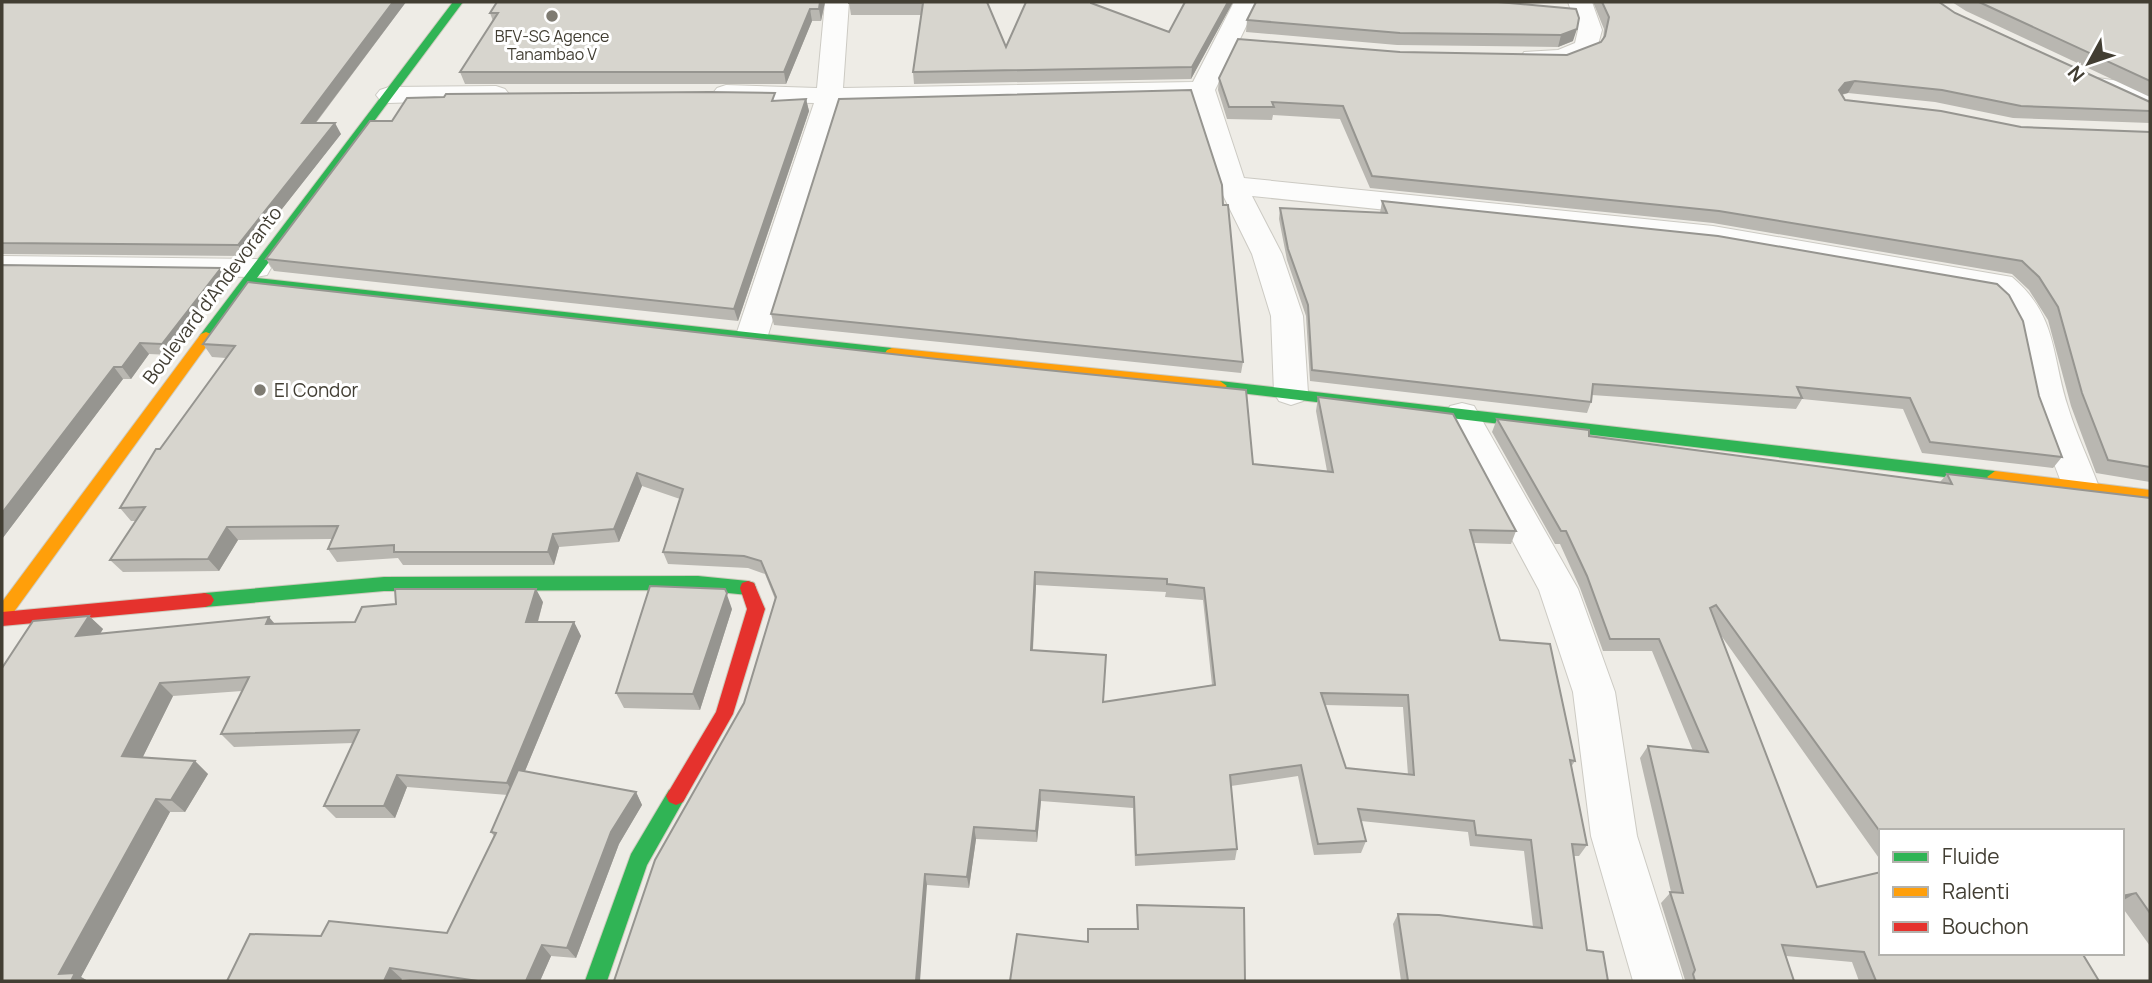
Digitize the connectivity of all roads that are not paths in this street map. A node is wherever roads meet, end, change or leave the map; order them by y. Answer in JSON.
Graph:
{"nodes":[{"id":1,"x":458,"y":2,"type":"edge"},
{"id":2,"x":837,"y":2,"type":"edge"},
{"id":3,"x":1246,"y":2,"type":"edge"},
{"id":4,"x":1574,"y":8,"type":"edge"},
{"id":5,"x":1507,"y":57,"type":"edge"},
{"id":6,"x":2073,"y":74,"type":"edge"},
{"id":7,"x":2097,"y":86,"type":"junction"},
{"id":8,"x":1202,"y":90,"type":"junction"},
{"id":9,"x":699,"y":93,"type":"edge"},
{"id":10,"x":2150,"y":93,"type":"edge"},
{"id":11,"x":524,"y":94,"type":"edge"},
{"id":12,"x":389,"y":95,"type":"junction"},
{"id":13,"x":828,"y":96,"type":"junction"},
{"id":14,"x":2150,"y":110,"type":"edge"},
{"id":15,"x":1233,"y":185,"type":"junction"},
{"id":16,"x":2,"y":265,"type":"edge"},
{"id":17,"x":252,"y":274,"type":"junction"},
{"id":18,"x":752,"y":335,"type":"junction"},
{"id":19,"x":1291,"y":393,"type":"junction"},
{"id":20,"x":1462,"y":415,"type":"junction"},
{"id":21,"x":2081,"y":487,"type":"junction"},
{"id":22,"x":2150,"y":496,"type":"edge"},
{"id":23,"x":2,"y":617,"type":"edge"},
{"id":24,"x":596,"y":981,"type":"edge"},
{"id":25,"x":1658,"y":981,"type":"edge"}],
"edges":[{"from":1,"to":12,"type":"street","name":"Boulevard d'Andevoranto"},
{"from":2,"to":13,"type":"street"},
{"from":3,"to":8,"type":"street"},
{"from":4,"to":5,"type":"street"},
{"from":6,"to":7,"type":"street"},
{"from":7,"to":10,"type":"street"},
{"from":7,"to":14,"type":"street"},
{"from":8,"to":13,"type":"street"},
{"from":8,"to":15,"type":"street"},
{"from":9,"to":13,"type":"street"},
{"from":11,"to":12,"type":"street"},
{"from":12,"to":17,"type":"street","name":"Boulevard d'Andevoranto"},
{"from":13,"to":18,"type":"street"},
{"from":15,"to":19,"type":"street"},
{"from":15,"to":21,"type":"street"},
{"from":16,"to":17,"type":"street"},
{"from":17,"to":18,"type":"street"},
{"from":17,"to":23,"type":"street","name":"Boulevard d'Andevoranto"},
{"from":18,"to":19,"type":"street"},
{"from":19,"to":20,"type":"street"},
{"from":20,"to":21,"type":"street"},
{"from":20,"to":25,"type":"street"},
{"from":21,"to":22,"type":"street"},
{"from":23,"to":24,"type":"street"}]}
